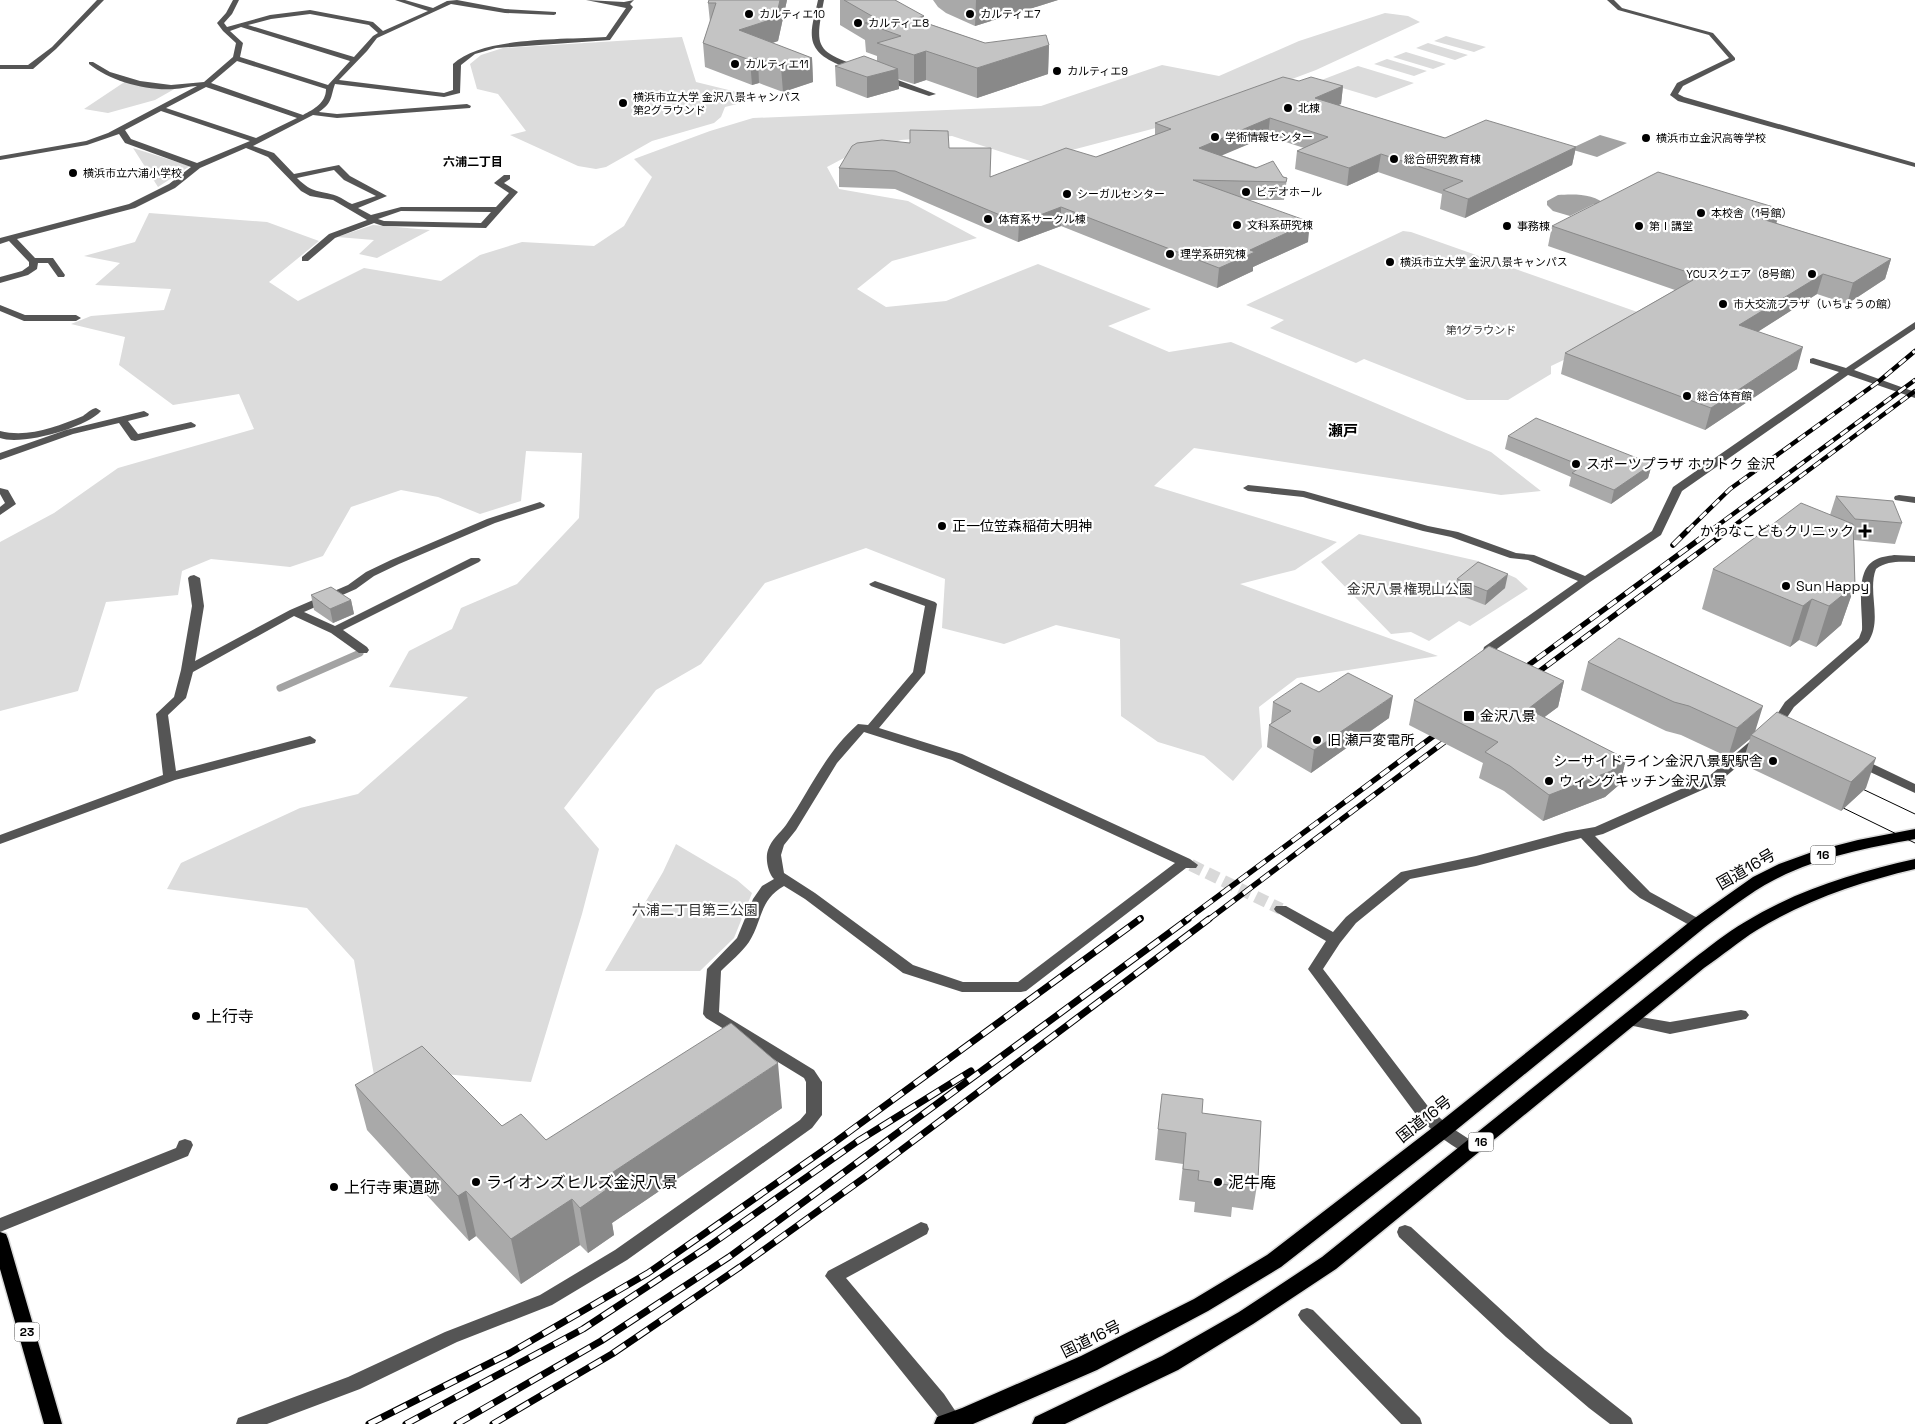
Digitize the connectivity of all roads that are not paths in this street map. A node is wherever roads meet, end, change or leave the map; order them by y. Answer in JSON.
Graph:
{"nodes":[{"id":1,"x":101,"y":0,"type":"edge"},
{"id":2,"x":236,"y":0,"type":"edge"},
{"id":3,"x":398,"y":0,"type":"edge"},
{"id":4,"x":590,"y":0,"type":"edge"},
{"id":5,"x":821,"y":0,"type":"edge"},
{"id":6,"x":1610,"y":0,"type":"edge"},
{"id":7,"x":452,"y":1,"type":"edge"},
{"id":8,"x":628,"y":2,"type":"edge"},
{"id":9,"x":433,"y":10,"type":"junction"},
{"id":10,"x":554,"y":13,"type":"dead end"},
{"id":11,"x":240,"y":25,"type":"junction"},
{"id":12,"x":225,"y":30,"type":"junction"},
{"id":13,"x":382,"y":34,"type":"junction"},
{"id":14,"x":236,"y":58,"type":"junction"},
{"id":15,"x":355,"y":60,"type":"junction"},
{"id":16,"x":92,"y":63,"type":"dead end"},
{"id":17,"x":0,"y":67,"type":"edge"},
{"id":18,"x":867,"y":72,"type":"edge"},
{"id":19,"x":876,"y":75,"type":"edge"},
{"id":20,"x":206,"y":84,"type":"junction"},
{"id":21,"x":332,"y":85,"type":"junction"},
{"id":22,"x":932,"y":94,"type":"dead end"},
{"id":23,"x":467,"y":106,"type":"dead end"},
{"id":24,"x":161,"y":109,"type":"junction"},
{"id":25,"x":312,"y":113,"type":"junction"},
{"id":26,"x":303,"y":117,"type":"junction"},
{"id":27,"x":121,"y":130,"type":"junction"},
{"id":28,"x":257,"y":141,"type":"junction"},
{"id":29,"x":247,"y":146,"type":"junction"},
{"id":30,"x":0,"y":158,"type":"edge"},
{"id":31,"x":197,"y":166,"type":"junction"},
{"id":32,"x":1915,"y":166,"type":"edge"},
{"id":33,"x":294,"y":176,"type":"junction"},
{"id":34,"x":508,"y":177,"type":"dead end"},
{"id":35,"x":352,"y":207,"type":"junction"},
{"id":36,"x":498,"y":210,"type":"junction"},
{"id":37,"x":372,"y":219,"type":"junction"},
{"id":38,"x":11,"y":238,"type":"junction"},
{"id":39,"x":0,"y":241,"type":"edge"},
{"id":40,"x":305,"y":259,"type":"dead end"},
{"id":41,"x":33,"y":261,"type":"junction"},
{"id":42,"x":61,"y":276,"type":"dead end"},
{"id":43,"x":0,"y":280,"type":"edge"},
{"id":44,"x":0,"y":308,"type":"edge"},
{"id":45,"x":76,"y":318,"type":"dead end"},
{"id":46,"x":1915,"y":325,"type":"edge"},
{"id":47,"x":1813,"y":361,"type":"dead end"},
{"id":48,"x":1847,"y":371,"type":"junction"},
{"id":49,"x":1915,"y":395,"type":"edge"},
{"id":50,"x":96,"y":411,"type":"dead end"},
{"id":51,"x":144,"y":414,"type":"dead end"},
{"id":52,"x":122,"y":419,"type":"junction"},
{"id":53,"x":190,"y":425,"type":"dead end"},
{"id":54,"x":0,"y":434,"type":"edge"},
{"id":55,"x":0,"y":457,"type":"edge"},
{"id":56,"x":1248,"y":488,"type":"dead end"},
{"id":57,"x":0,"y":491,"type":"edge"},
{"id":58,"x":1899,"y":498,"type":"dead end"},
{"id":59,"x":1915,"y":500,"type":"edge"},
{"id":60,"x":540,"y":505,"type":"dead end"},
{"id":61,"x":0,"y":512,"type":"edge"},
{"id":62,"x":1915,"y":559,"type":"edge"},
{"id":63,"x":475,"y":560,"type":"dead end"},
{"id":64,"x":194,"y":578,"type":"dead end"},
{"id":65,"x":1586,"y":580,"type":"junction"},
{"id":66,"x":875,"y":584,"type":"dead end"},
{"id":67,"x":294,"y":612,"type":"junction"},
{"id":68,"x":336,"y":630,"type":"junction"},
{"id":69,"x":363,"y":650,"type":"dead end"},
{"id":70,"x":1488,"y":655,"type":"edge"},
{"id":71,"x":186,"y":670,"type":"junction"},
{"id":72,"x":1778,"y":724,"type":"junction"},
{"id":73,"x":871,"y":729,"type":"junction"},
{"id":74,"x":1791,"y":730,"type":"edge"},
{"id":75,"x":310,"y":740,"type":"dead end"},
{"id":76,"x":1842,"y":754,"type":"edge"},
{"id":77,"x":170,"y":777,"type":"junction"},
{"id":78,"x":1915,"y":789,"type":"edge"},
{"id":79,"x":1584,"y":833,"type":"junction"},
{"id":80,"x":1915,"y":834,"type":"edge"},
{"id":81,"x":0,"y":840,"type":"edge"},
{"id":82,"x":1915,"y":864,"type":"edge"},
{"id":83,"x":783,"y":880,"type":"junction"},
{"id":84,"x":1281,"y":909,"type":"tunnel mouth"},
{"id":85,"x":1698,"y":924,"type":"junction"},
{"id":86,"x":1335,"y":939,"type":"junction"},
{"id":87,"x":1741,"y":1015,"type":"dead end"},
{"id":88,"x":1629,"y":1020,"type":"junction"},
{"id":89,"x":1443,"y":1130,"type":"junction"},
{"id":90,"x":185,"y":1146,"type":"dead end"},
{"id":91,"x":1472,"y":1149,"type":"junction"},
{"id":92,"x":0,"y":1225,"type":"edge"},
{"id":93,"x":921,"y":1229,"type":"dead end"},
{"id":94,"x":1405,"y":1232,"type":"dead end"},
{"id":95,"x":0,"y":1239,"type":"edge"},
{"id":96,"x":1308,"y":1315,"type":"dead end"},
{"id":97,"x":1613,"y":1421,"type":"edge"},
{"id":98,"x":949,"y":1422,"type":"edge"},
{"id":99,"x":53,"y":1424,"type":"edge"},
{"id":100,"x":245,"y":1424,"type":"edge"},
{"id":101,"x":1044,"y":1424,"type":"edge"},
{"id":102,"x":1413,"y":1424,"type":"edge"}],
"edges":[{"from":1,"to":17,"type":"street"},
{"from":2,"to":12,"type":"street"},
{"from":3,"to":9,"type":"street"},
{"from":4,"to":8,"type":"street"},
{"from":5,"to":18,"type":"street"},
{"from":6,"to":32,"type":"street"},
{"from":7,"to":9,"type":"street"},
{"from":7,"to":10,"type":"street"},
{"from":8,"to":21,"type":"street"},
{"from":9,"to":13,"type":"street"},
{"from":11,"to":12,"type":"street"},
{"from":11,"to":13,"type":"street"},
{"from":11,"to":15,"type":"street"},
{"from":12,"to":14,"type":"street"},
{"from":13,"to":15,"type":"street"},
{"from":14,"to":20,"type":"street"},
{"from":14,"to":21,"type":"street"},
{"from":15,"to":21,"type":"street"},
{"from":16,"to":20,"type":"street"},
{"from":19,"to":22,"type":"street"},
{"from":20,"to":24,"type":"street"},
{"from":20,"to":26,"type":"street"},
{"from":21,"to":25,"type":"street"},
{"from":23,"to":25,"type":"street"},
{"from":24,"to":27,"type":"street"},
{"from":24,"to":28,"type":"street"},
{"from":25,"to":26,"type":"street"},
{"from":26,"to":28,"type":"street"},
{"from":27,"to":30,"type":"street"},
{"from":27,"to":31,"type":"street"},
{"from":28,"to":29,"type":"street"},
{"from":29,"to":31,"type":"street"},
{"from":29,"to":33,"type":"street"},
{"from":31,"to":38,"type":"street"},
{"from":33,"to":35,"type":"street"},
{"from":33,"to":35,"type":"street"},
{"from":34,"to":36,"type":"street"},
{"from":35,"to":37,"type":"street"},
{"from":36,"to":37,"type":"street"},
{"from":36,"to":37,"type":"street"},
{"from":37,"to":40,"type":"street"},
{"from":38,"to":39,"type":"street"},
{"from":38,"to":41,"type":"street"},
{"from":41,"to":42,"type":"street"},
{"from":41,"to":43,"type":"street"},
{"from":44,"to":45,"type":"street"},
{"from":46,"to":48,"type":"street"},
{"from":47,"to":48,"type":"street"},
{"from":48,"to":49,"type":"street"},
{"from":48,"to":65,"type":"street"},
{"from":50,"to":54,"type":"street"},
{"from":51,"to":52,"type":"street"},
{"from":52,"to":53,"type":"street"},
{"from":52,"to":55,"type":"street"},
{"from":56,"to":65,"type":"street"},
{"from":57,"to":61,"type":"street"},
{"from":58,"to":59,"type":"street"},
{"from":60,"to":67,"type":"street"},
{"from":62,"to":72,"type":"street"},
{"from":63,"to":68,"type":"street"},
{"from":64,"to":71,"type":"street"},
{"from":65,"to":70,"type":"street"},
{"from":66,"to":73,"type":"street"},
{"from":67,"to":68,"type":"street"},
{"from":67,"to":71,"type":"street"},
{"from":68,"to":69,"type":"street"},
{"from":71,"to":77,"type":"street"},
{"from":72,"to":74,"type":"street"},
{"from":72,"to":79,"type":"street"},
{"from":73,"to":83,"type":"street"},
{"from":73,"to":83,"type":"street"},
{"from":75,"to":77,"type":"street"},
{"from":76,"to":78,"type":"street"},
{"from":77,"to":81,"type":"street"},
{"from":79,"to":85,"type":"street"},
{"from":79,"to":86,"type":"street"},
{"from":80,"to":85,"type":"highway","name":"国道16号","number":"16"},
{"from":82,"to":88,"type":"highway","number":"16"},
{"from":83,"to":100,"type":"street"},
{"from":84,"to":86,"type":"street"},
{"from":85,"to":89,"type":"highway","name":"国道16号","number":"16"},
{"from":86,"to":89,"type":"street"},
{"from":87,"to":88,"type":"street"},
{"from":88,"to":91,"type":"highway","number":"16"},
{"from":89,"to":91,"type":"street"},
{"from":89,"to":98,"type":"highway","name":"国道16号","number":"16"},
{"from":90,"to":92,"type":"street"},
{"from":91,"to":101,"type":"highway","number":"16"},
{"from":93,"to":98,"type":"street"},
{"from":94,"to":97,"type":"street"},
{"from":95,"to":99,"type":"main road","number":"23"},
{"from":96,"to":102,"type":"street"}]}
